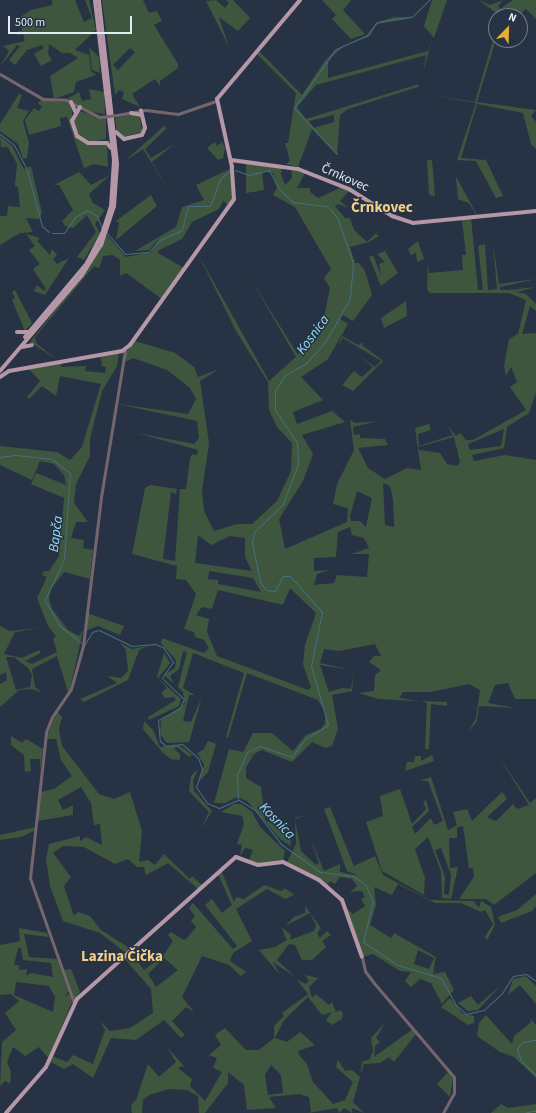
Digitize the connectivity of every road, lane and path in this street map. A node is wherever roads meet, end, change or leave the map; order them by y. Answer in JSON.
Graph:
{"nodes":[{"id":1,"x":95,"y":0,"type":"edge"},
{"id":2,"x":99,"y":0,"type":"edge"},
{"id":3,"x":300,"y":0,"type":"edge"},
{"id":4,"x":0,"y":74,"type":"edge"},
{"id":5,"x":216,"y":101,"type":"junction"},
{"id":6,"x":71,"y":102,"type":"junction"},
{"id":7,"x":80,"y":108,"type":"junction"},
{"id":8,"x":141,"y":110,"type":"junction"},
{"id":9,"x":75,"y":111,"type":"junction"},
{"id":10,"x":131,"y":113,"type":"junction"},
{"id":11,"x":141,"y":115,"type":"junction"},
{"id":12,"x":74,"y":117,"type":"junction"},
{"id":13,"x":144,"y":123,"type":"junction"},
{"id":14,"x":112,"y":125,"type":"junction"},
{"id":15,"x":127,"y":139,"type":"junction"},
{"id":16,"x":101,"y":142,"type":"junction"},
{"id":17,"x":115,"y":157,"type":"junction"},
{"id":18,"x":230,"y":159,"type":"junction"},
{"id":19,"x":237,"y":163,"type":"junction"},
{"id":20,"x":233,"y":169,"type":"junction"},
{"id":21,"x":536,"y":211,"type":"edge"},
{"id":22,"x":104,"y":235,"type":"junction"},
{"id":23,"x":30,"y":331,"type":"junction"},
{"id":24,"x":17,"y":332,"type":"dead end"},
{"id":25,"x":32,"y":345,"type":"dead end"},
{"id":26,"x":20,"y":348,"type":"junction"},
{"id":27,"x":125,"y":350,"type":"junction"},
{"id":28,"x":0,"y":366,"type":"edge"},
{"id":29,"x":0,"y":371,"type":"edge"},
{"id":30,"x":0,"y":377,"type":"edge"},
{"id":31,"x":362,"y":957,"type":"joint"},
{"id":32,"x":74,"y":1003,"type":"junction"},
{"id":33,"x":6,"y":1113,"type":"edge"},
{"id":34,"x":443,"y":1113,"type":"edge"}],
"edges":[{"from":1,"to":14,"type":"main road"},
{"from":2,"to":14,"type":"main road"},
{"from":3,"to":5,"type":"main road"},
{"from":4,"to":6,"type":"street"},
{"from":5,"to":8,"type":"street"},
{"from":5,"to":18,"type":"main road"},
{"from":6,"to":7,"type":"street"},
{"from":6,"to":9,"type":"main road"},
{"from":7,"to":9,"type":"main road"},
{"from":7,"to":10,"type":"street","bridge":true},
{"from":7,"to":12,"type":"main road"},
{"from":8,"to":10,"type":"street"},
{"from":8,"to":11,"type":"main road"},
{"from":8,"to":13,"type":"main road"},
{"from":9,"to":12,"type":"main road"},
{"from":10,"to":11,"type":"main road"},
{"from":11,"to":13,"type":"main road"},
{"from":12,"to":16,"type":"main road"},
{"from":13,"to":15,"type":"main road"},
{"from":14,"to":15,"type":"main road"},
{"from":14,"to":16,"type":"main road"},
{"from":14,"to":17,"type":"main road"},
{"from":15,"to":17,"type":"main road"},
{"from":16,"to":17,"type":"main road"},
{"from":17,"to":22,"type":"main road"},
{"from":18,"to":19,"type":"main road","name":"Črnkovec"},
{"from":18,"to":20,"type":"main road"},
{"from":19,"to":20,"type":"main road"},
{"from":19,"to":21,"type":"main road","name":"Črnkovec"},
{"from":20,"to":27,"type":"main road"},
{"from":22,"to":23,"type":"main road"},
{"from":22,"to":26,"type":"main road"},
{"from":23,"to":24,"type":"main road"},
{"from":23,"to":28,"type":"main road"},
{"from":25,"to":26,"type":"main road"},
{"from":26,"to":29,"type":"main road"},
{"from":27,"to":30,"type":"main road"},
{"from":27,"to":32,"type":"street"},
{"from":31,"to":32,"type":"main road"},
{"from":31,"to":34,"type":"street"},
{"from":32,"to":33,"type":"main road"}]}
